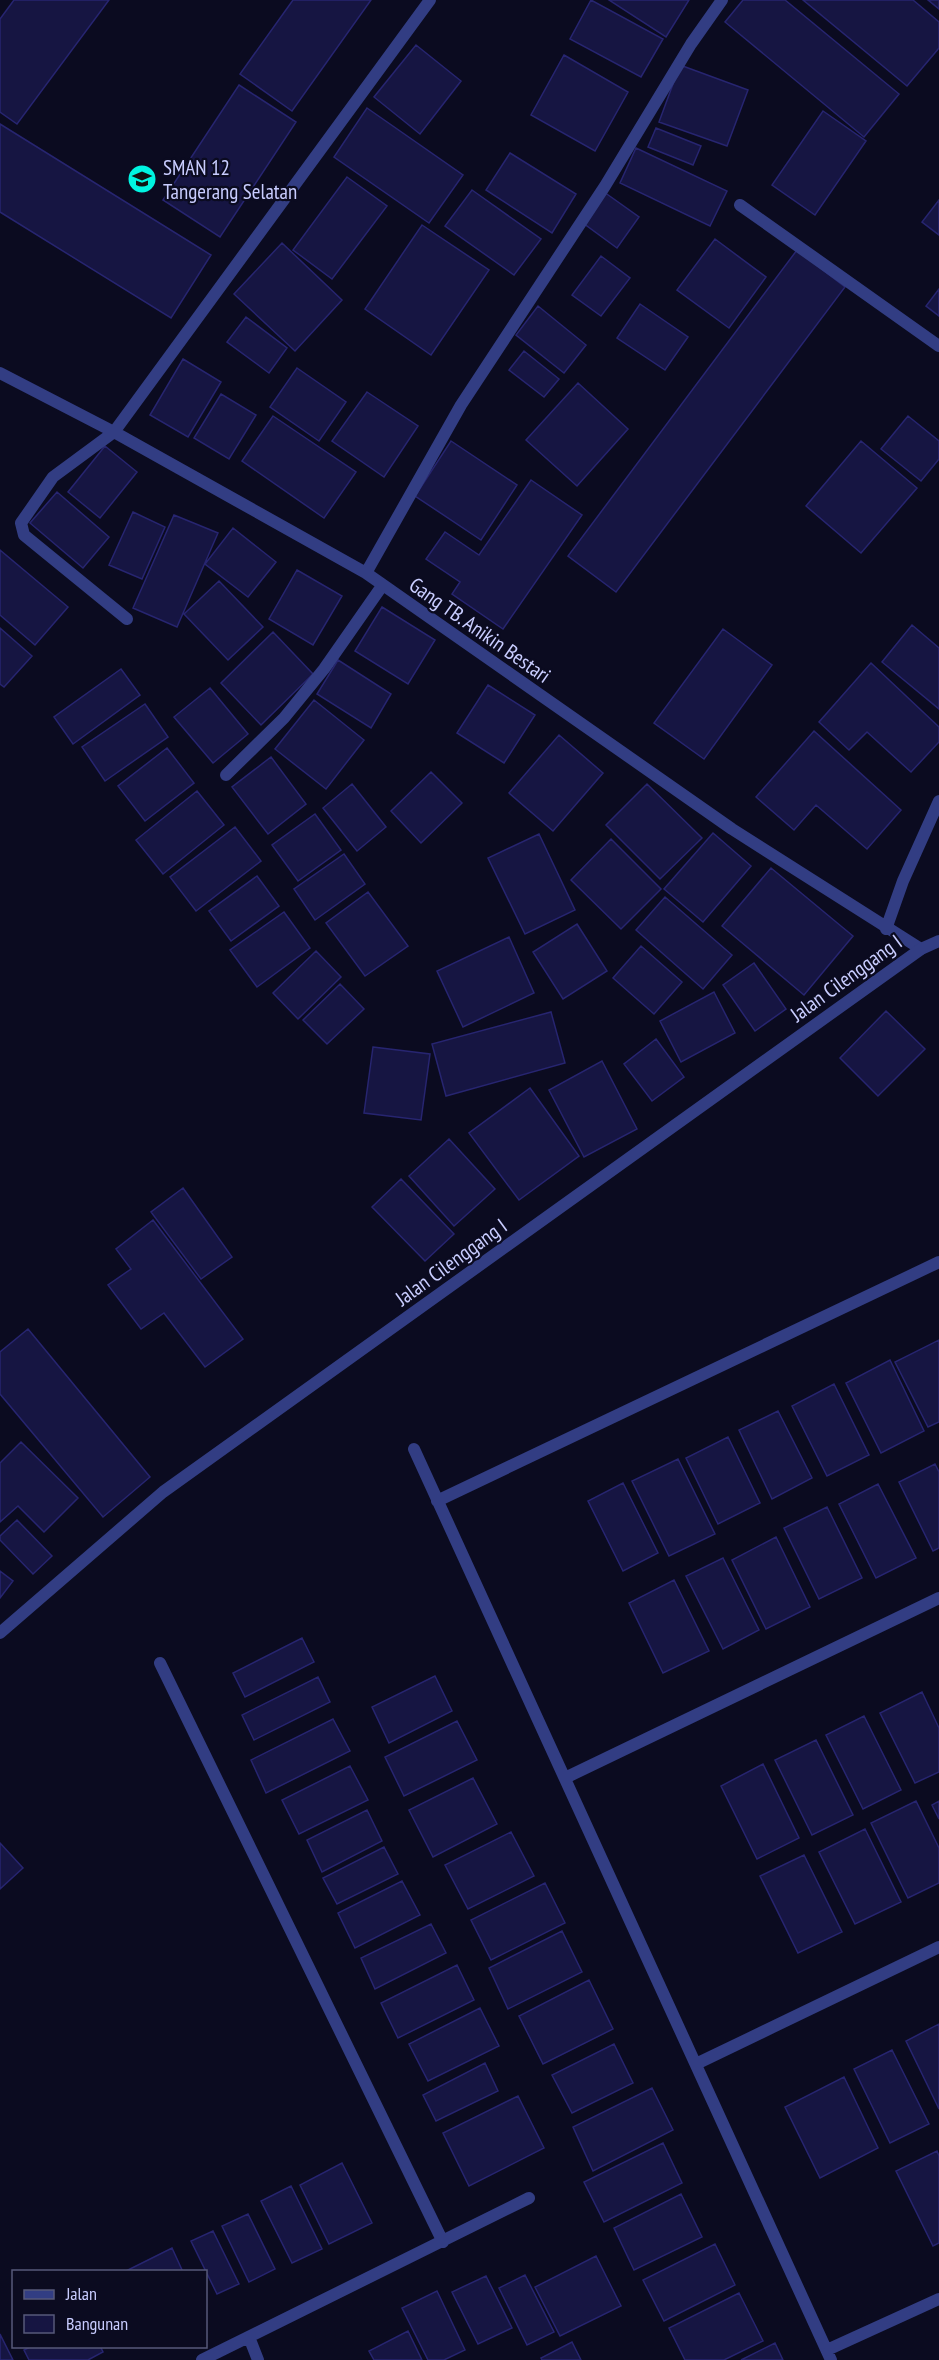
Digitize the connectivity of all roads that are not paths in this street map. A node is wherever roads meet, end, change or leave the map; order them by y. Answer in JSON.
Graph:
{"nodes":[{"id":1,"x":430,"y":0,"type":"edge"},
{"id":2,"x":722,"y":0,"type":"edge"},
{"id":3,"x":740,"y":205,"type":"dead end"},
{"id":4,"x":939,"y":346,"type":"edge"},
{"id":5,"x":0,"y":373,"type":"edge"},
{"id":6,"x":114,"y":432,"type":"junction"},
{"id":7,"x":366,"y":573,"type":"junction"},
{"id":8,"x":382,"y":586,"type":"junction"},
{"id":9,"x":127,"y":619,"type":"dead end"},
{"id":10,"x":226,"y":775,"type":"dead end"},
{"id":11,"x":939,"y":801,"type":"edge"},
{"id":12,"x":886,"y":929,"type":"junction"},
{"id":13,"x":939,"y":941,"type":"edge"},
{"id":14,"x":921,"y":949,"type":"junction"},
{"id":15,"x":939,"y":1262,"type":"edge"},
{"id":16,"x":414,"y":1449,"type":"dead end"},
{"id":17,"x":437,"y":1501,"type":"junction"},
{"id":18,"x":939,"y":1598,"type":"edge"},
{"id":19,"x":0,"y":1633,"type":"edge"},
{"id":20,"x":160,"y":1663,"type":"dead end"},
{"id":21,"x":565,"y":1778,"type":"junction"},
{"id":22,"x":939,"y":1947,"type":"edge"},
{"id":23,"x":696,"y":2064,"type":"junction"},
{"id":24,"x":529,"y":2198,"type":"dead end"},
{"id":25,"x":443,"y":2242,"type":"junction"},
{"id":26,"x":939,"y":2299,"type":"edge"},
{"id":27,"x":249,"y":2337,"type":"junction"},
{"id":28,"x":829,"y":2355,"type":"edge"},
{"id":29,"x":202,"y":2360,"type":"edge"},
{"id":30,"x":258,"y":2360,"type":"edge"}],
"edges":[{"from":1,"to":6,"type":"street"},
{"from":2,"to":7,"type":"street"},
{"from":3,"to":4,"type":"street"},
{"from":5,"to":6,"type":"street","name":"Gang TB. Anikin Bestari"},
{"from":6,"to":7,"type":"street","name":"Gang TB. Anikin Bestari"},
{"from":6,"to":9,"type":"street"},
{"from":7,"to":8,"type":"street","name":"Gang TB. Anikin Bestari"},
{"from":8,"to":10,"type":"street"},
{"from":8,"to":12,"type":"street","name":"Gang TB. Anikin Bestari"},
{"from":11,"to":12,"type":"street"},
{"from":12,"to":14,"type":"street","name":"Gang TB. Anikin Bestari"},
{"from":13,"to":14,"type":"street","name":"Jalan Cilenggang I"},
{"from":14,"to":19,"type":"street","name":"Jalan Cilenggang I"},
{"from":15,"to":17,"type":"street"},
{"from":16,"to":17,"type":"street"},
{"from":17,"to":21,"type":"street"},
{"from":18,"to":21,"type":"street"},
{"from":20,"to":25,"type":"street"},
{"from":21,"to":23,"type":"street"},
{"from":22,"to":23,"type":"street"},
{"from":23,"to":28,"type":"street"},
{"from":24,"to":25,"type":"street"},
{"from":25,"to":27,"type":"street"},
{"from":26,"to":28,"type":"street"},
{"from":27,"to":29,"type":"street"},
{"from":27,"to":30,"type":"street"}]}
